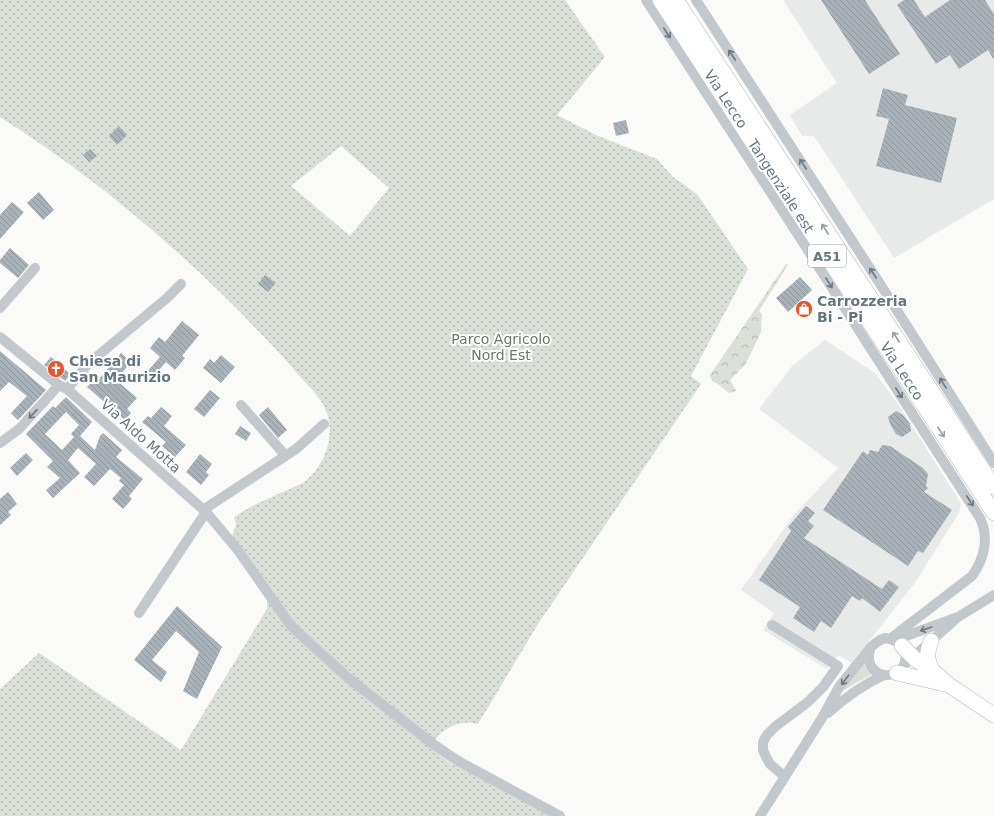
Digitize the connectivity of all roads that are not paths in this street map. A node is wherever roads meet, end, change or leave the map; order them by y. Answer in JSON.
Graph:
{"nodes":[{"id":1,"x":646,"y":0,"type":"edge"},
{"id":2,"x":660,"y":0,"type":"edge"},
{"id":3,"x":676,"y":0,"type":"edge"},
{"id":4,"x":696,"y":0,"type":"edge"},
{"id":5,"x":35,"y":268,"type":"dead end"},
{"id":6,"x":181,"y":284,"type":"dead end"},
{"id":7,"x":0,"y":308,"type":"edge"},
{"id":8,"x":0,"y":337,"type":"edge"},
{"id":9,"x":63,"y":387,"type":"junction"},
{"id":10,"x":241,"y":405,"type":"dead end"},
{"id":11,"x":324,"y":424,"type":"dead end"},
{"id":12,"x":0,"y":443,"type":"edge"},
{"id":13,"x":286,"y":455,"type":"junction"},
{"id":14,"x":994,"y":463,"type":"edge"},
{"id":15,"x":994,"y":487,"type":"edge"},
{"id":16,"x":204,"y":511,"type":"junction"},
{"id":17,"x":994,"y":513,"type":"edge"},
{"id":18,"x":994,"y":595,"type":"edge"},
{"id":19,"x":139,"y":613,"type":"dead end"},
{"id":20,"x":958,"y":618,"type":"junction"},
{"id":21,"x":772,"y":625,"type":"dead end"},
{"id":22,"x":931,"y":641,"type":"junction"},
{"id":23,"x":896,"y":642,"type":"junction"},
{"id":24,"x":870,"y":650,"type":"junction"},
{"id":25,"x":900,"y":668,"type":"junction"},
{"id":26,"x":932,"y":670,"type":"junction"},
{"id":27,"x":949,"y":686,"type":"junction"},
{"id":28,"x":994,"y":715,"type":"edge"},
{"id":29,"x":822,"y":718,"type":"junction"},
{"id":30,"x":785,"y":777,"type":"junction"},
{"id":31,"x":560,"y":816,"type":"edge"},
{"id":32,"x":760,"y":816,"type":"edge"}],
"edges":[{"from":1,"to":23,"type":"street","name":"Via Lecco","one_way":true},
{"from":2,"to":17,"type":"highway","name":"Tangenziale est","number":"A51","one_way":true},
{"from":15,"to":3,"type":"highway","name":"Tangenziale est","number":"A51","one_way":true},
{"from":14,"to":4,"type":"street","name":"Via Lecco","one_way":true},
{"from":5,"to":7,"type":"street"},
{"from":6,"to":9,"type":"street"},
{"from":8,"to":9,"type":"street","name":"Via Aldo Motta"},
{"from":9,"to":12,"type":"street","one_way":true},
{"from":9,"to":16,"type":"street","name":"Via Aldo Motta"},
{"from":10,"to":13,"type":"street"},
{"from":11,"to":13,"type":"street"},
{"from":13,"to":16,"type":"street"},
{"from":16,"to":19,"type":"street"},
{"from":16,"to":31,"type":"street","name":"Via Aldo Motta"},
{"from":18,"to":20,"type":"street"},
{"from":20,"to":22,"type":"street"},
{"from":20,"to":23,"type":"street","one_way":true},
{"from":21,"to":30,"type":"street"},
{"from":22,"to":25,"type":"street"},
{"from":22,"to":26,"type":"highway"},
{"from":23,"to":24,"type":"street"},
{"from":23,"to":25,"type":"highway"},
{"from":24,"to":25,"type":"street"},
{"from":24,"to":29,"type":"street","one_way":true},
{"from":25,"to":26,"type":"highway"},
{"from":25,"to":27,"type":"highway"},
{"from":25,"to":29,"type":"street"},
{"from":26,"to":27,"type":"highway"},
{"from":27,"to":28,"type":"highway"},
{"from":29,"to":30,"type":"street"},
{"from":30,"to":32,"type":"street"}]}
